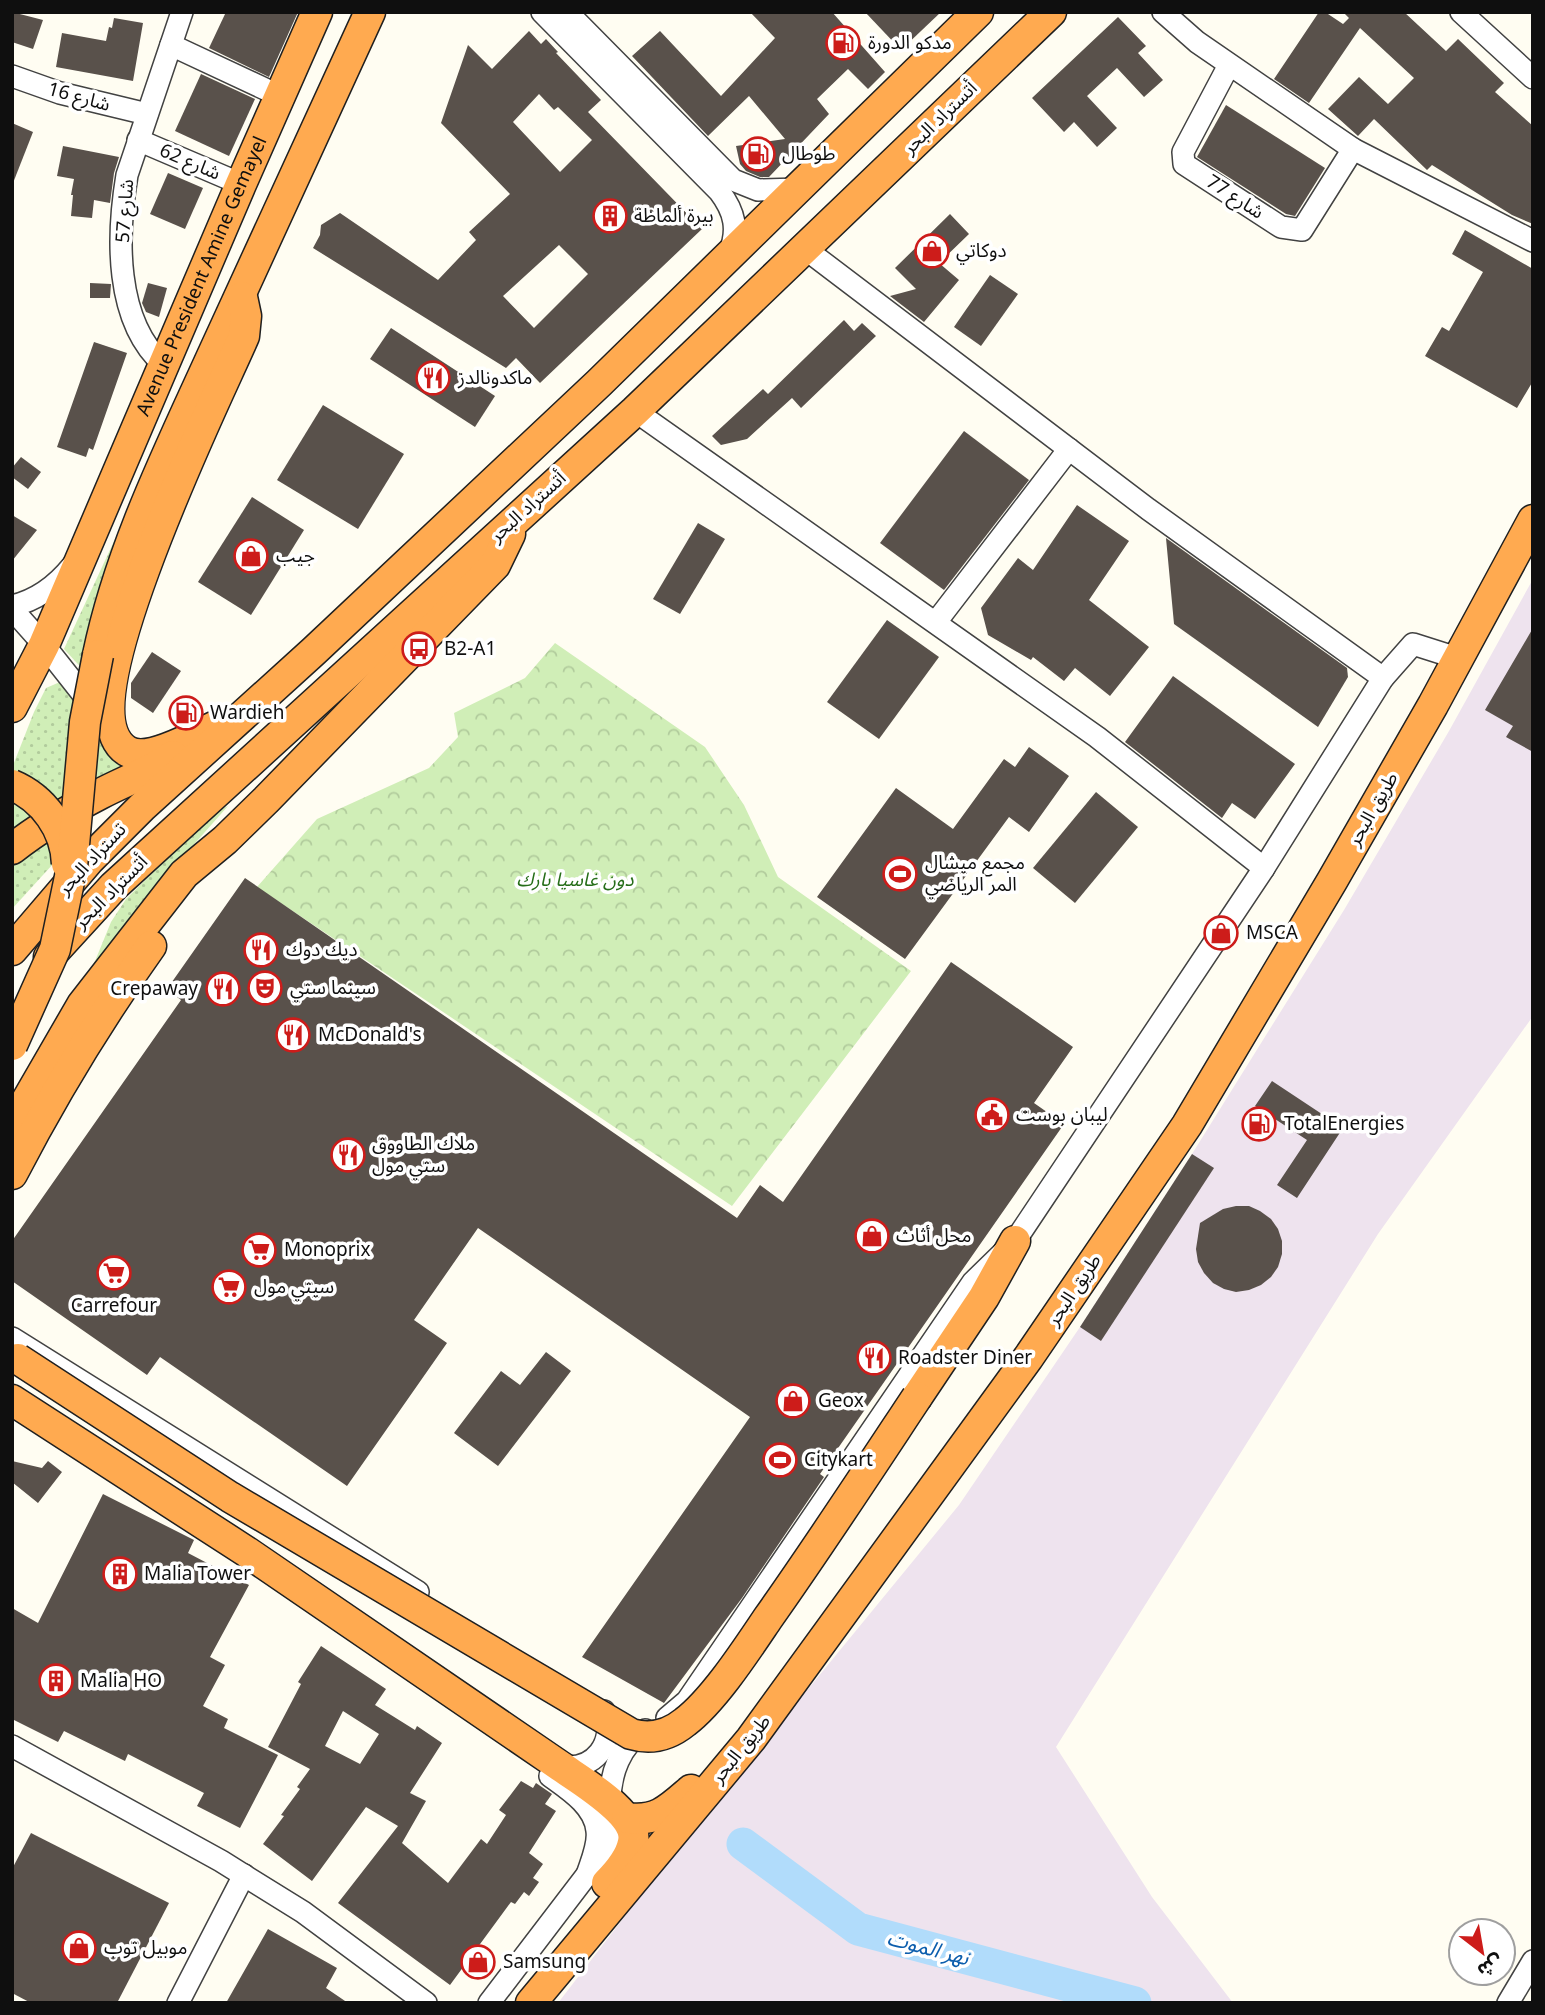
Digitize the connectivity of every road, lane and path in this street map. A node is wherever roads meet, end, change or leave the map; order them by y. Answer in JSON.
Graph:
{"nodes":[{"id":1,"x":182,"y":12,"type":"edge"},
{"id":2,"x":317,"y":12,"type":"edge"},
{"id":3,"x":370,"y":12,"type":"edge"},
{"id":4,"x":542,"y":12,"type":"edge"},
{"id":5,"x":567,"y":12,"type":"edge"},
{"id":6,"x":597,"y":12,"type":"edge"},
{"id":7,"x":978,"y":12,"type":"edge"},
{"id":8,"x":1051,"y":12,"type":"edge"},
{"id":9,"x":1163,"y":12,"type":"edge"},
{"id":10,"x":1461,"y":12,"type":"edge"},
{"id":11,"x":584,"y":43,"type":"junction"},
{"id":12,"x":171,"y":45,"type":"junction"},
{"id":13,"x":1229,"y":65,"type":"junction"},
{"id":14,"x":12,"y":76,"type":"edge"},
{"id":15,"x":1533,"y":78,"type":"edge"},
{"id":16,"x":280,"y":96,"type":"junction"},
{"id":17,"x":147,"y":114,"type":"junction"},
{"id":18,"x":138,"y":140,"type":"junction"},
{"id":19,"x":1353,"y":149,"type":"junction"},
{"id":20,"x":241,"y":184,"type":"junction"},
{"id":21,"x":799,"y":189,"type":"junction"},
{"id":22,"x":1533,"y":241,"type":"edge"},
{"id":23,"x":804,"y":248,"type":"junction"},
{"id":24,"x":726,"y":261,"type":"junction"},
{"id":25,"x":241,"y":293,"type":"junction"},
{"id":26,"x":164,"y":365,"type":"junction"},
{"id":27,"x":635,"y":411,"type":"junction"},
{"id":28,"x":1069,"y":449,"type":"junction"},
{"id":29,"x":519,"y":515,"type":"junction"},
{"id":30,"x":1533,"y":520,"type":"edge"},
{"id":31,"x":88,"y":543,"type":"junction"},
{"id":32,"x":12,"y":608,"type":"edge"},
{"id":33,"x":936,"y":622,"type":"junction"},
{"id":34,"x":44,"y":645,"type":"junction"},
{"id":35,"x":314,"y":651,"type":"junction"},
{"id":36,"x":1457,"y":658,"type":"junction"},
{"id":37,"x":1383,"y":677,"type":"junction"},
{"id":38,"x":12,"y":707,"type":"edge"},
{"id":39,"x":216,"y":726,"type":"junction"},
{"id":40,"x":116,"y":738,"type":"junction"},
{"id":41,"x":12,"y":785,"type":"edge"},
{"id":42,"x":225,"y":840,"type":"junction"},
{"id":43,"x":12,"y":849,"type":"edge"},
{"id":44,"x":1264,"y":868,"type":"junction"},
{"id":45,"x":68,"y":885,"type":"junction"},
{"id":46,"x":12,"y":950,"type":"edge"},
{"id":47,"x":12,"y":1008,"type":"edge"},
{"id":48,"x":12,"y":1045,"type":"edge"},
{"id":49,"x":12,"y":1126,"type":"edge"},
{"id":50,"x":12,"y":1174,"type":"edge"},
{"id":51,"x":1015,"y":1241,"type":"junction"},
{"id":52,"x":12,"y":1338,"type":"edge"},
{"id":53,"x":12,"y":1356,"type":"edge"},
{"id":54,"x":12,"y":1399,"type":"edge"},
{"id":55,"x":12,"y":1418,"type":"edge"},
{"id":56,"x":601,"y":1706,"type":"junction"},
{"id":57,"x":642,"y":1730,"type":"junction"},
{"id":58,"x":751,"y":1739,"type":"junction"},
{"id":59,"x":12,"y":1746,"type":"edge"},
{"id":60,"x":561,"y":1766,"type":"junction"},
{"id":61,"x":619,"y":1810,"type":"junction"},
{"id":62,"x":244,"y":1875,"type":"junction"},
{"id":63,"x":587,"y":1875,"type":"junction"},
{"id":64,"x":590,"y":1931,"type":"junction"},
{"id":65,"x":1533,"y":1961,"type":"edge"},
{"id":66,"x":178,"y":2003,"type":"edge"},
{"id":67,"x":426,"y":2003,"type":"edge"},
{"id":68,"x":489,"y":2003,"type":"edge"},
{"id":69,"x":531,"y":2003,"type":"edge"},
{"id":70,"x":1508,"y":2003,"type":"edge"}],
"edges":[{"from":1,"to":12,"type":"street","name":"شارع 57"},
{"from":2,"to":16,"type":"highway","name":"Avenue President Amine Gemayel"},
{"from":3,"to":25,"type":"highway"},
{"from":4,"to":11,"type":"street"},
{"from":5,"to":11,"type":"street"},
{"from":6,"to":11,"type":"street"},
{"from":7,"to":21,"type":"highway"},
{"from":8,"to":23,"type":"highway","name":"أتستراد البحر"},
{"from":9,"to":13,"type":"street"},
{"from":10,"to":15,"type":"street"},
{"from":11,"to":21,"type":"street"},
{"from":11,"to":24,"type":"street"},
{"from":12,"to":16,"type":"street"},
{"from":12,"to":17,"type":"street","name":"شارع 57"},
{"from":13,"to":19,"type":"street"},
{"from":13,"to":19,"type":"street","name":"شارع 77"},
{"from":14,"to":17,"type":"street","name":"شارع 16"},
{"from":16,"to":20,"type":"highway","name":"Avenue President Amine Gemayel"},
{"from":17,"to":18,"type":"street","name":"شارع 57"},
{"from":18,"to":20,"type":"street","name":"شارع 62"},
{"from":18,"to":26,"type":"street","name":"شارع 57"},
{"from":19,"to":22,"type":"street"},
{"from":20,"to":26,"type":"highway","name":"Avenue President Amine Gemayel"},
{"from":21,"to":24,"type":"highway"},
{"from":23,"to":27,"type":"highway","name":"أتستراد البحر"},
{"from":23,"to":28,"type":"street"},
{"from":24,"to":35,"type":"highway"},
{"from":25,"to":40,"type":"highway"},
{"from":25,"to":45,"type":"highway","bridge":true},
{"from":26,"to":31,"type":"highway","name":"Avenue President Amine Gemayel"},
{"from":27,"to":29,"type":"highway","name":"أتستراد البحر"},
{"from":27,"to":33,"type":"street"},
{"from":28,"to":33,"type":"street"},
{"from":28,"to":37,"type":"street"},
{"from":29,"to":42,"type":"highway"},
{"from":29,"to":47,"type":"highway","name":"أتستراد البحر"},
{"from":30,"to":36,"type":"highway","name":"طريق البحر"},
{"from":31,"to":32,"type":"street"},
{"from":31,"to":34,"type":"highway","name":"Avenue President Amine Gemayel"},
{"from":32,"to":34,"type":"street"},
{"from":33,"to":44,"type":"street"},
{"from":34,"to":38,"type":"highway","name":"Avenue President Amine Gemayel"},
{"from":34,"to":40,"type":"street"},
{"from":35,"to":39,"type":"highway"},
{"from":35,"to":46,"type":"highway","name":"تستراد البحر"},
{"from":36,"to":37,"type":"street"},
{"from":36,"to":58,"type":"highway","name":"طريق البحر"},
{"from":37,"to":44,"type":"street"},
{"from":39,"to":40,"type":"highway"},
{"from":39,"to":43,"type":"highway"},
{"from":41,"to":45,"type":"highway","bridge":true},
{"from":42,"to":49,"type":"highway"},
{"from":42,"to":50,"type":"highway"},
{"from":44,"to":51,"type":"street"},
{"from":45,"to":48,"type":"highway","bridge":true},
{"from":51,"to":57,"type":"street"},
{"from":51,"to":57,"type":"highway","bridge":true},
{"from":52,"to":56,"type":"street"},
{"from":53,"to":57,"type":"highway","bridge":true},
{"from":54,"to":60,"type":"highway"},
{"from":55,"to":63,"type":"street"},
{"from":56,"to":57,"type":"street"},
{"from":56,"to":60,"type":"street"},
{"from":57,"to":61,"type":"street"},
{"from":58,"to":61,"type":"highway"},
{"from":58,"to":64,"type":"highway","name":"طريق البحر"},
{"from":59,"to":62,"type":"street"},
{"from":60,"to":61,"type":"highway"},
{"from":61,"to":63,"type":"street"},
{"from":61,"to":64,"type":"highway"},
{"from":62,"to":66,"type":"street"},
{"from":62,"to":67,"type":"street"},
{"from":63,"to":68,"type":"street"},
{"from":64,"to":69,"type":"highway","name":"طريق البحر"},
{"from":65,"to":70,"type":"street"}]}
